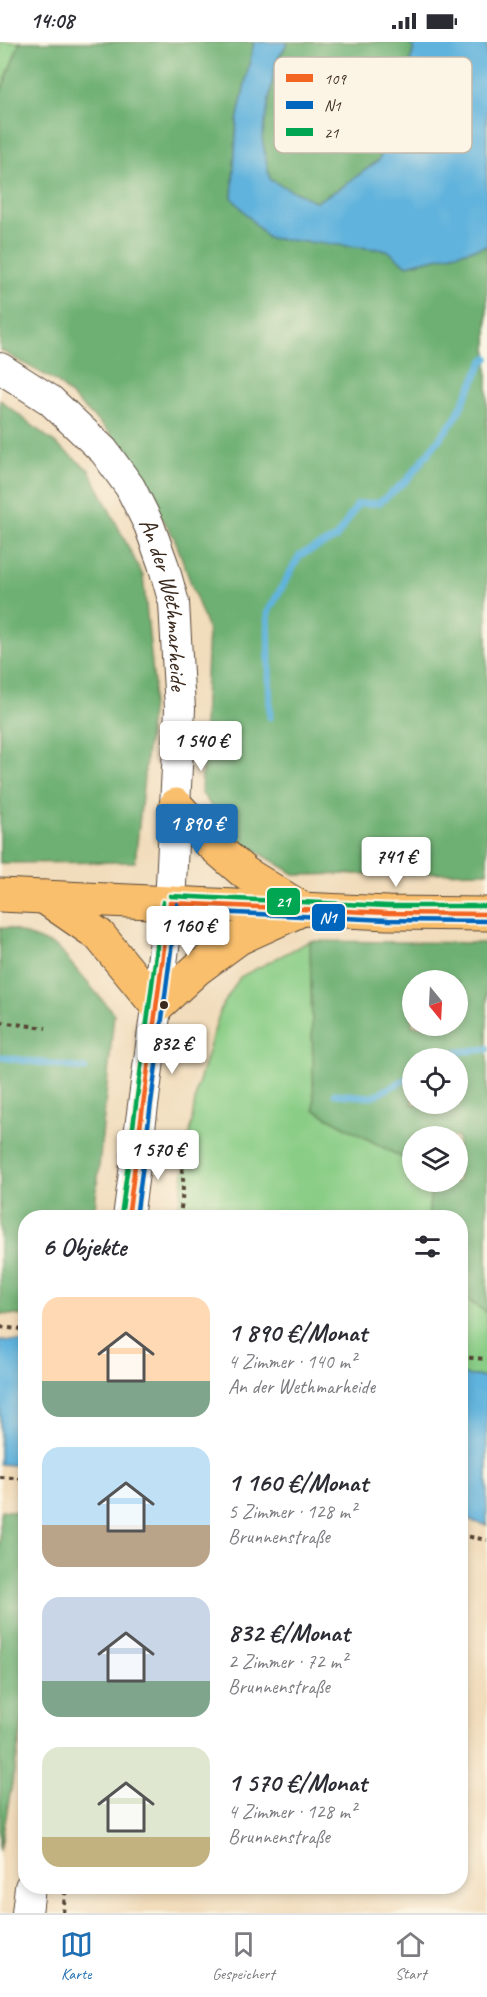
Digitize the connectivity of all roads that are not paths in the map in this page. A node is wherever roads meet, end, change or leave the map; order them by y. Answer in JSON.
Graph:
{"nodes":[{"id":1,"x":0,"y":368,"type":"edge"},
{"id":2,"x":176,"y":805,"type":"junction"},
{"id":3,"x":0,"y":895,"type":"edge"},
{"id":4,"x":44,"y":897,"type":"junction"},
{"id":5,"x":170,"y":903,"type":"junction"},
{"id":6,"x":303,"y":909,"type":"junction"},
{"id":7,"x":487,"y":914,"type":"edge"},
{"id":8,"x":157,"y":1006,"type":"junction"},
{"id":9,"x":129,"y":1210,"type":"edge"},
{"id":10,"x":29,"y":1894,"type":"edge"},
{"id":11,"x":27,"y":1913,"type":"edge"}],
"edges":[{"from":1,"to":2,"type":"street","name":"An der Wethmarheide"},
{"from":2,"to":5,"type":"street","name":"An der Wethmarheide"},
{"from":2,"to":6,"type":"main road"},
{"from":3,"to":4,"type":"main road"},
{"from":4,"to":5,"type":"main road"},
{"from":4,"to":8,"type":"main road"},
{"from":5,"to":6,"type":"main road"},
{"from":5,"to":8,"type":"street","name":"An der Wethmarheide"},
{"from":6,"to":7,"type":"main road"},
{"from":6,"to":8,"type":"main road"},
{"from":8,"to":9,"type":"street","name":"An der Wethmarheide"},
{"from":10,"to":11,"type":"street"}]}
